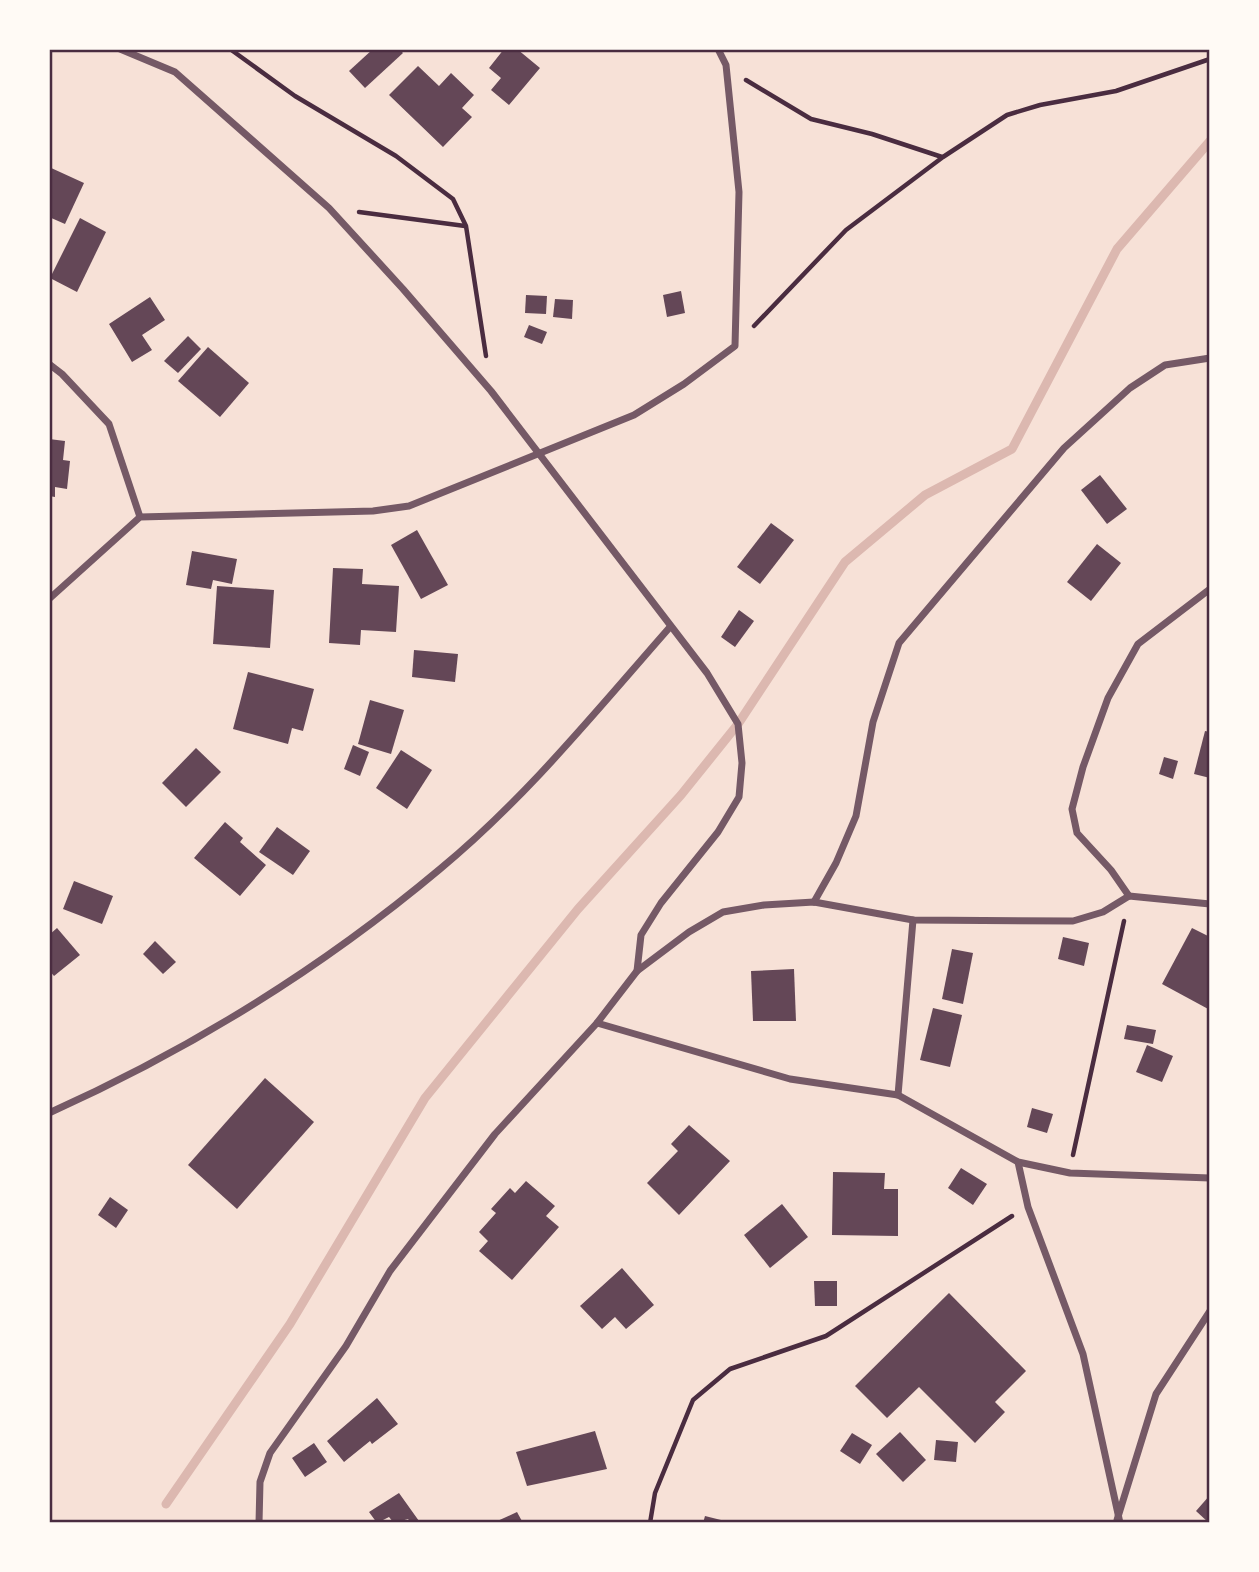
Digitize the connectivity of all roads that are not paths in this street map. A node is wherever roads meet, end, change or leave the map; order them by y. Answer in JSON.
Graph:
{"nodes":[{"id":1,"x":120,"y":49,"type":"edge"},
{"id":2,"x":718,"y":49,"type":"edge"},
{"id":3,"x":1210,"y":358,"type":"edge"},
{"id":4,"x":49,"y":364,"type":"edge"},
{"id":5,"x":537,"y":452,"type":"junction"},
{"id":6,"x":140,"y":517,"type":"junction"},
{"id":7,"x":1210,"y":589,"type":"edge"},
{"id":8,"x":49,"y":599,"type":"edge"},
{"id":9,"x":670,"y":627,"type":"junction"},
{"id":10,"x":1129,"y":896,"type":"junction"},
{"id":11,"x":814,"y":902,"type":"junction"},
{"id":12,"x":1210,"y":904,"type":"edge"},
{"id":13,"x":913,"y":920,"type":"junction"},
{"id":14,"x":637,"y":971,"type":"junction"},
{"id":15,"x":597,"y":1023,"type":"junction"},
{"id":16,"x":898,"y":1095,"type":"junction"},
{"id":17,"x":49,"y":1113,"type":"edge"},
{"id":18,"x":1018,"y":1162,"type":"junction"},
{"id":19,"x":1210,"y":1178,"type":"edge"},
{"id":20,"x":1210,"y":1311,"type":"edge"},
{"id":21,"x":1117,"y":1522,"type":"edge"},
{"id":22,"x":259,"y":1523,"type":"edge"}],
"edges":[{"from":1,"to":5,"type":"street"},
{"from":2,"to":5,"type":"street"},
{"from":3,"to":11,"type":"street"},
{"from":4,"to":6,"type":"street"},
{"from":5,"to":6,"type":"street"},
{"from":5,"to":9,"type":"street"},
{"from":6,"to":8,"type":"street"},
{"from":7,"to":10,"type":"street"},
{"from":9,"to":14,"type":"street"},
{"from":9,"to":17,"type":"street"},
{"from":10,"to":12,"type":"street"},
{"from":10,"to":13,"type":"street"},
{"from":11,"to":13,"type":"street"},
{"from":11,"to":14,"type":"street"},
{"from":13,"to":16,"type":"street"},
{"from":14,"to":15,"type":"street"},
{"from":15,"to":16,"type":"street"},
{"from":15,"to":22,"type":"street"},
{"from":16,"to":18,"type":"street"},
{"from":18,"to":19,"type":"street"},
{"from":18,"to":21,"type":"street"},
{"from":20,"to":21,"type":"street"}]}
